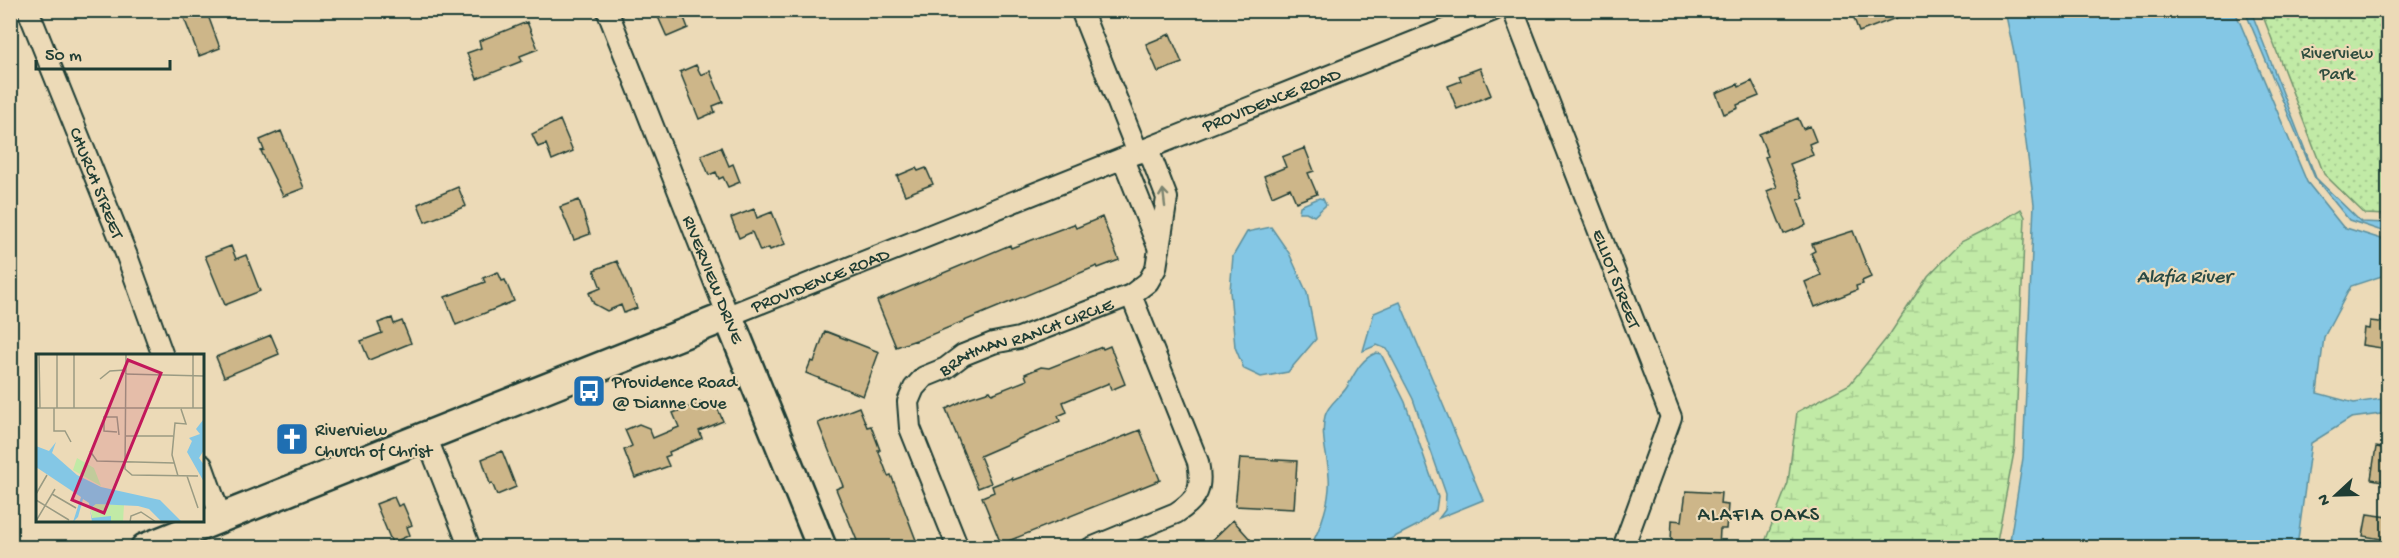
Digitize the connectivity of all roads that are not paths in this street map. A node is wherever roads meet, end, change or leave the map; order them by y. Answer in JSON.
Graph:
{"nodes":[{"id":1,"x":28,"y":10,"type":"edge"},
{"id":2,"x":607,"y":10,"type":"edge"},
{"id":3,"x":1082,"y":10,"type":"edge"},
{"id":4,"x":1494,"y":10,"type":"edge"},
{"id":5,"x":1513,"y":10,"type":"edge"},
{"id":6,"x":1136,"y":154,"type":"junction"},
{"id":7,"x":1159,"y":249,"type":"junction"},
{"id":8,"x":1131,"y":295,"type":"junction"},
{"id":9,"x":728,"y":316,"type":"junction"},
{"id":10,"x":162,"y":354,"type":"edge"},
{"id":11,"x":426,"y":436,"type":"junction"},
{"id":12,"x":204,"y":471,"type":"edge"},
{"id":13,"x":221,"y":518,"type":"junction"},
{"id":14,"x":163,"y":544,"type":"edge"},
{"id":15,"x":470,"y":548,"type":"edge"},
{"id":16,"x":822,"y":548,"type":"edge"},
{"id":17,"x":958,"y":548,"type":"edge"},
{"id":18,"x":1091,"y":548,"type":"edge"},
{"id":19,"x":1623,"y":548,"type":"edge"}],
"edges":[{"from":1,"to":10,"type":"street","name":"CHURCH STREET"},
{"from":2,"to":9,"type":"street","name":"RIVERVIEW DRIVE"},
{"from":3,"to":6,"type":"street"},
{"from":4,"to":6,"type":"street","name":"PROVIDENCE ROAD"},
{"from":5,"to":19,"type":"street","name":"ELLIOT STREET"},
{"from":6,"to":7,"type":"street"},
{"from":7,"to":6,"type":"street","name":"BRAHMAN RANCH CIRCLE","one_way":true},
{"from":6,"to":9,"type":"street","name":"PROVIDENCE ROAD"},
{"from":7,"to":8,"type":"street","name":"BRAHMAN RANCH CIRCLE"},
{"from":8,"to":17,"type":"street","name":"BRAHMAN RANCH CIRCLE"},
{"from":8,"to":18,"type":"street","name":"BRAHMAN RANCH CIRCLE"},
{"from":9,"to":11,"type":"street","name":"PROVIDENCE ROAD"},
{"from":9,"to":16,"type":"street","name":"RIVERVIEW DRIVE"},
{"from":11,"to":13,"type":"street","name":"PROVIDENCE ROAD"},
{"from":11,"to":15,"type":"street"},
{"from":12,"to":13,"type":"street"},
{"from":13,"to":14,"type":"street","name":"PROVIDENCE ROAD"}]}
